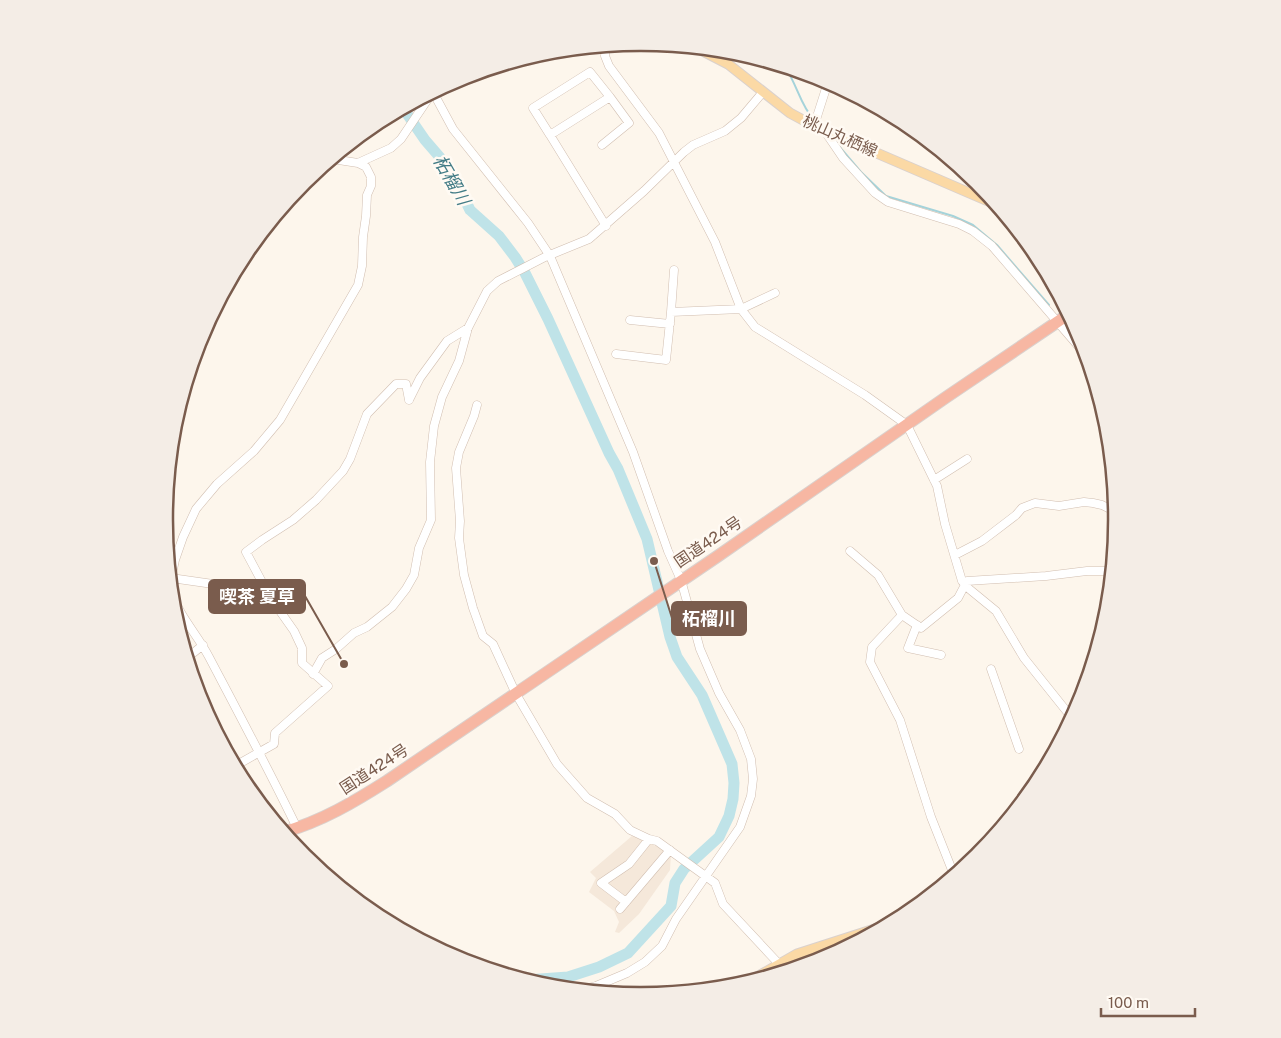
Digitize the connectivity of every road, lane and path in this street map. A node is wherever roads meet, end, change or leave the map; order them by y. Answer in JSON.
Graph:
{"nodes":[{"id":1,"x":605,"y":52,"type":"edge"},
{"id":2,"x":717,"y":58,"type":"edge"},
{"id":3,"x":826,"y":89,"type":"edge"},
{"id":4,"x":764,"y":92,"type":"junction"},
{"id":5,"x":610,"y":97,"type":"junction"},
{"id":6,"x":434,"y":99,"type":"edge"},
{"id":7,"x":424,"y":105,"type":"edge"},
{"id":8,"x":814,"y":126,"type":"junction"},
{"id":9,"x":824,"y":130,"type":"junction"},
{"id":10,"x":550,"y":135,"type":"junction"},
{"id":11,"x":602,"y":145,"type":"dead end"},
{"id":12,"x":340,"y":160,"type":"edge"},
{"id":13,"x":674,"y":162,"type":"junction"},
{"id":14,"x":358,"y":163,"type":"junction"},
{"id":15,"x":979,"y":197,"type":"edge"},
{"id":16,"x":606,"y":226,"type":"junction"},
{"id":17,"x":548,"y":256,"type":"junction"},
{"id":18,"x":674,"y":270,"type":"dead end"},
{"id":19,"x":775,"y":293,"type":"dead end"},
{"id":20,"x":741,"y":309,"type":"junction"},
{"id":21,"x":672,"y":312,"type":"junction"},
{"id":22,"x":1063,"y":318,"type":"edge"},
{"id":23,"x":630,"y":320,"type":"dead end"},
{"id":24,"x":1057,"y":322,"type":"junction"},
{"id":25,"x":670,"y":324,"type":"junction"},
{"id":26,"x":468,"y":328,"type":"junction"},
{"id":27,"x":1073,"y":340,"type":"edge"},
{"id":28,"x":616,"y":354,"type":"dead end"},
{"id":29,"x":477,"y":405,"type":"dead end"},
{"id":30,"x":907,"y":425,"type":"junction"},
{"id":31,"x":967,"y":459,"type":"dead end"},
{"id":32,"x":934,"y":480,"type":"junction"},
{"id":33,"x":1108,"y":508,"type":"edge"},
{"id":34,"x":850,"y":551,"type":"dead end"},
{"id":35,"x":955,"y":555,"type":"junction"},
{"id":36,"x":175,"y":560,"type":"edge"},
{"id":37,"x":1105,"y":571,"type":"edge"},
{"id":38,"x":177,"y":578,"type":"edge"},
{"id":39,"x":679,"y":581,"type":"junction"},
{"id":40,"x":965,"y":585,"type":"junction"},
{"id":41,"x":264,"y":586,"type":"junction"},
{"id":42,"x":902,"y":615,"type":"junction"},
{"id":43,"x":184,"y":619,"type":"edge"},
{"id":44,"x":916,"y":625,"type":"junction"},
{"id":45,"x":203,"y":645,"type":"junction"},
{"id":46,"x":193,"y":653,"type":"edge"},
{"id":47,"x":941,"y":654,"type":"dead end"},
{"id":48,"x":991,"y":669,"type":"dead end"},
{"id":49,"x":312,"y":674,"type":"junction"},
{"id":50,"x":516,"y":694,"type":"junction"},
{"id":51,"x":1067,"y":711,"type":"edge"},
{"id":52,"x":1019,"y":749,"type":"dead end"},
{"id":53,"x":260,"y":753,"type":"junction"},
{"id":54,"x":241,"y":762,"type":"edge"},
{"id":55,"x":297,"y":828,"type":"junction"},
{"id":56,"x":291,"y":830,"type":"edge"},
{"id":57,"x":649,"y":839,"type":"junction"},
{"id":58,"x":671,"y":851,"type":"junction"},
{"id":59,"x":951,"y":869,"type":"edge"},
{"id":60,"x":707,"y":876,"type":"junction"},
{"id":61,"x":626,"y":902,"type":"junction"},
{"id":62,"x":620,"y":909,"type":"dead end"},
{"id":63,"x":854,"y":935,"type":"edge"},
{"id":64,"x":784,"y":964,"type":"edge"},
{"id":65,"x":776,"y":967,"type":"edge"},
{"id":66,"x":599,"y":985,"type":"edge"}],
"edges":[{"from":1,"to":13,"type":"street"},
{"from":2,"to":4,"type":"main road","name":"桃山丸栖線"},
{"from":3,"to":8,"type":"street"},
{"from":4,"to":8,"type":"main road","name":"桃山丸栖線"},
{"from":4,"to":13,"type":"street"},
{"from":5,"to":10,"type":"street"},
{"from":5,"to":10,"type":"street"},
{"from":5,"to":11,"type":"street"},
{"from":6,"to":17,"type":"street"},
{"from":7,"to":14,"type":"street"},
{"from":8,"to":9,"type":"main road","name":"桃山丸栖線"},
{"from":9,"to":15,"type":"main road","name":"桃山丸栖線"},
{"from":9,"to":24,"type":"street"},
{"from":10,"to":16,"type":"street"},
{"from":12,"to":14,"type":"street"},
{"from":13,"to":16,"type":"street"},
{"from":13,"to":20,"type":"street"},
{"from":14,"to":36,"type":"street"},
{"from":16,"to":17,"type":"street"},
{"from":17,"to":26,"type":"street"},
{"from":17,"to":39,"type":"street"},
{"from":18,"to":21,"type":"street"},
{"from":19,"to":20,"type":"street"},
{"from":20,"to":21,"type":"street"},
{"from":20,"to":30,"type":"street"},
{"from":21,"to":25,"type":"street"},
{"from":22,"to":24,"type":"highway","name":"国道424号"},
{"from":23,"to":25,"type":"street"},
{"from":24,"to":27,"type":"street"},
{"from":24,"to":30,"type":"highway","name":"国道424号"},
{"from":25,"to":28,"type":"street"},
{"from":26,"to":41,"type":"street"},
{"from":26,"to":49,"type":"street"},
{"from":29,"to":50,"type":"street"},
{"from":30,"to":32,"type":"street"},
{"from":30,"to":39,"type":"highway","name":"国道424号"},
{"from":31,"to":32,"type":"street"},
{"from":32,"to":35,"type":"street"},
{"from":33,"to":35,"type":"street"},
{"from":34,"to":42,"type":"street"},
{"from":35,"to":40,"type":"street"},
{"from":37,"to":40,"type":"street"},
{"from":38,"to":41,"type":"street"},
{"from":39,"to":50,"type":"highway","name":"国道424号"},
{"from":39,"to":60,"type":"street"},
{"from":40,"to":44,"type":"street"},
{"from":40,"to":51,"type":"street"},
{"from":41,"to":49,"type":"street"},
{"from":42,"to":44,"type":"street"},
{"from":42,"to":59,"type":"street"},
{"from":43,"to":45,"type":"street"},
{"from":44,"to":47,"type":"street"},
{"from":45,"to":46,"type":"street"},
{"from":45,"to":53,"type":"street"},
{"from":48,"to":52,"type":"street"},
{"from":49,"to":53,"type":"street"},
{"from":50,"to":55,"type":"highway","name":"国道424号"},
{"from":50,"to":57,"type":"street"},
{"from":53,"to":54,"type":"street"},
{"from":53,"to":55,"type":"street"},
{"from":55,"to":56,"type":"highway","name":"国道424号"},
{"from":57,"to":58,"type":"street"},
{"from":57,"to":61,"type":"street"},
{"from":58,"to":60,"type":"street"},
{"from":58,"to":61,"type":"street"},
{"from":60,"to":65,"type":"street"},
{"from":60,"to":66,"type":"street"},
{"from":61,"to":62,"type":"street"},
{"from":63,"to":64,"type":"main road"}]}
